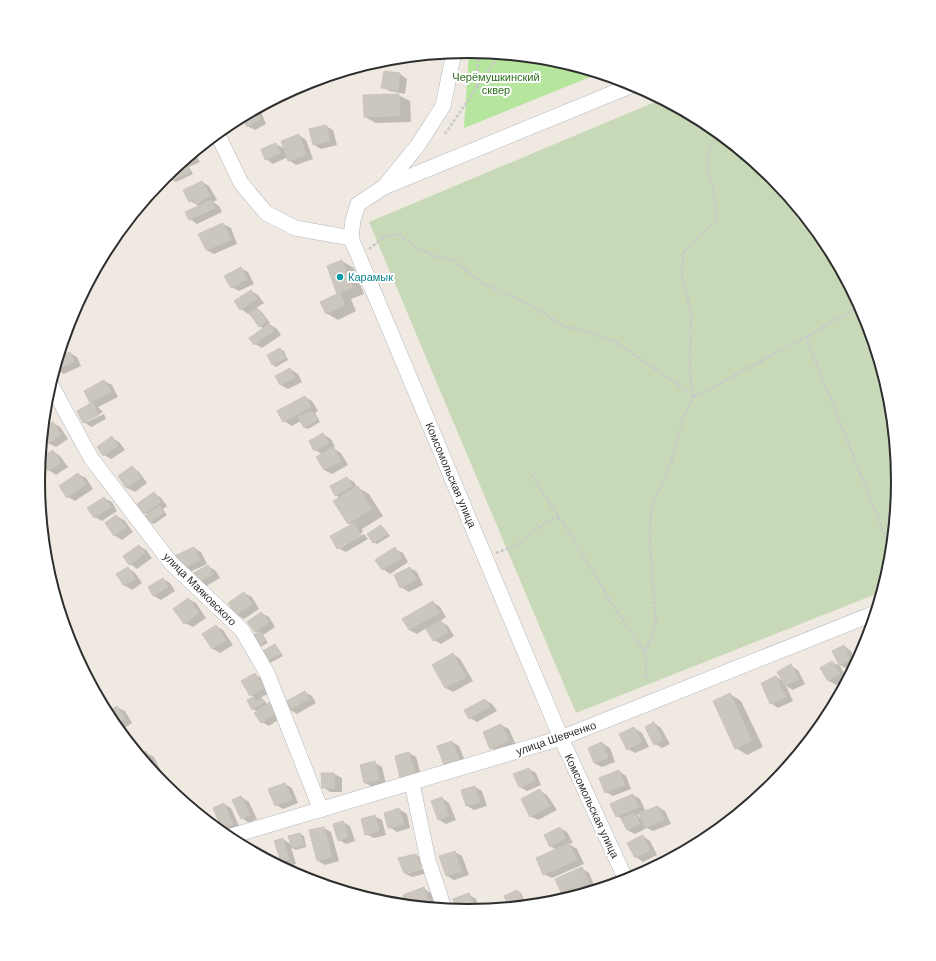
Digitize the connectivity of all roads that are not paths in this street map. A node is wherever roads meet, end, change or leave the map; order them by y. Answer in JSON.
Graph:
{"nodes":[{"id":1,"x":453,"y":58,"type":"edge"},
{"id":2,"x":625,"y":88,"type":"edge"},
{"id":3,"x":220,"y":138,"type":"edge"},
{"id":4,"x":384,"y":187,"type":"junction"},
{"id":5,"x":351,"y":238,"type":"junction"},
{"id":6,"x":55,"y":391,"type":"edge"},
{"id":7,"x":869,"y":615,"type":"edge"},
{"id":8,"x":561,"y":738,"type":"junction"},
{"id":9,"x":412,"y":783,"type":"junction"},
{"id":10,"x":321,"y":810,"type":"junction"},
{"id":11,"x":237,"y":834,"type":"edge"},
{"id":12,"x":623,"y":874,"type":"edge"},
{"id":13,"x":442,"y":903,"type":"edge"}],
"edges":[{"from":1,"to":4,"type":"street"},
{"from":2,"to":4,"type":"street"},
{"from":3,"to":5,"type":"street"},
{"from":4,"to":5,"type":"street"},
{"from":5,"to":8,"type":"street","name":"Комсомольская улица"},
{"from":6,"to":10,"type":"street","name":"улица Маяковского"},
{"from":7,"to":8,"type":"street","name":"улица Шевченко"},
{"from":8,"to":9,"type":"street","name":"улица Шевченко"},
{"from":8,"to":12,"type":"street","name":"Комсомольская улица"},
{"from":9,"to":10,"type":"street","name":"улица Шевченко"},
{"from":9,"to":13,"type":"street"},
{"from":10,"to":11,"type":"street","name":"улица Шевченко"}]}
